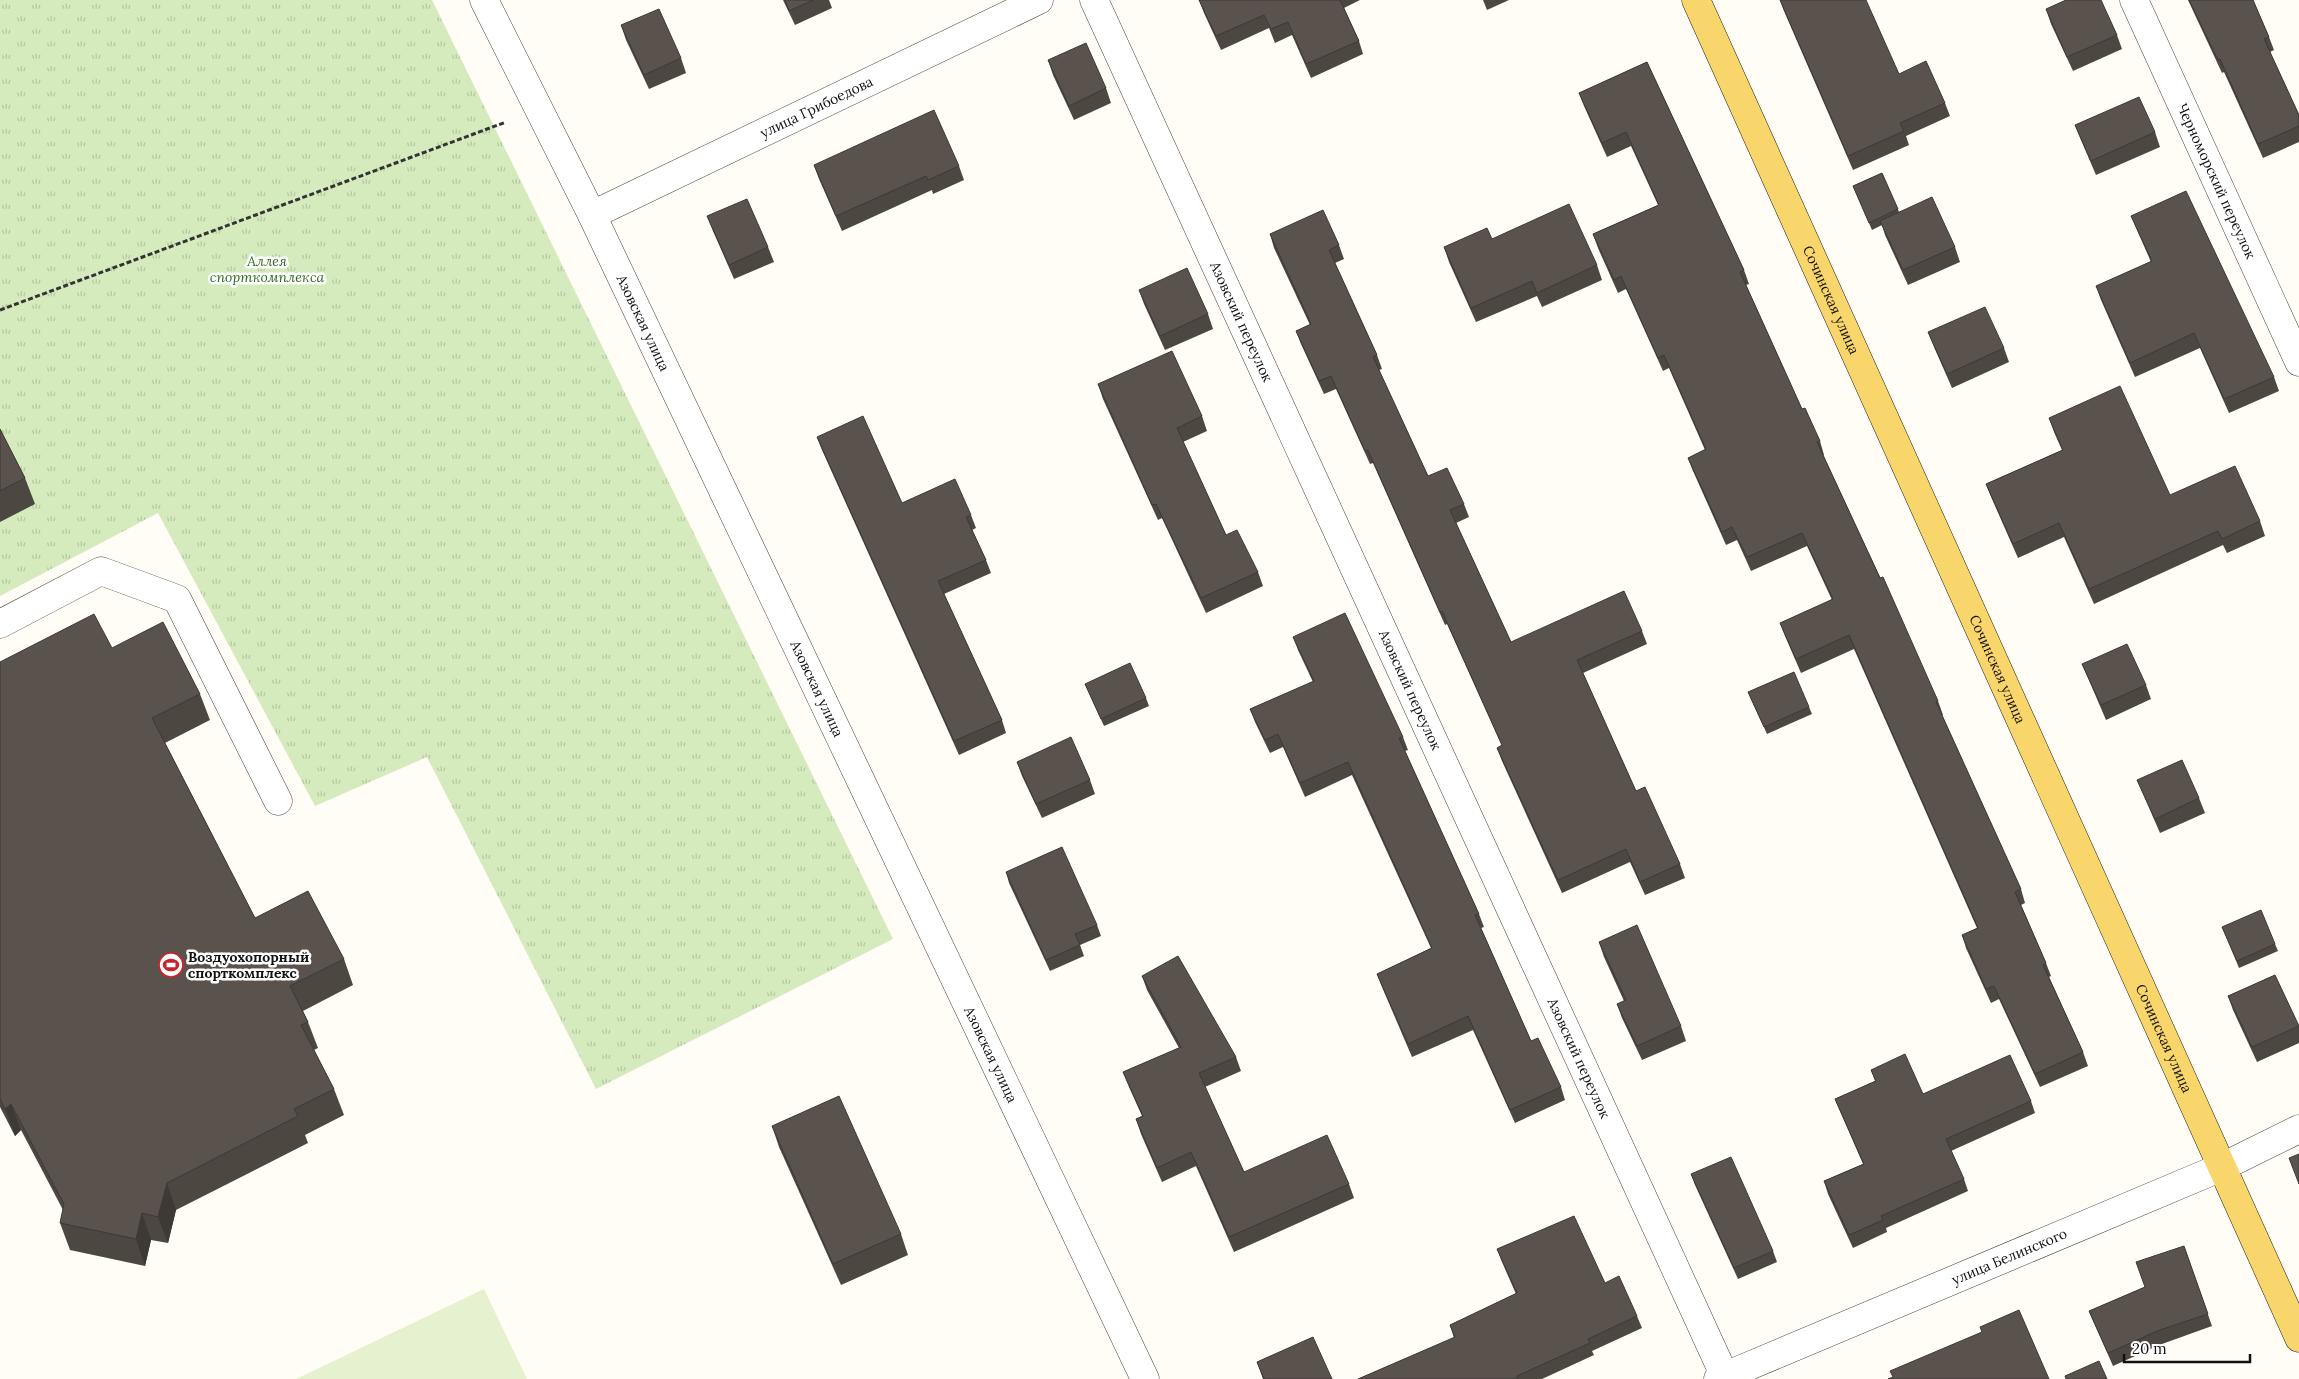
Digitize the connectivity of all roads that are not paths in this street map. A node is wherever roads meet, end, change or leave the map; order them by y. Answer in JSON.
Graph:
{"nodes":[{"id":1,"x":484,"y":0,"type":"edge"},
{"id":2,"x":1039,"y":0,"type":"edge"},
{"id":3,"x":1094,"y":0,"type":"edge"},
{"id":4,"x":1696,"y":0,"type":"edge"},
{"id":5,"x":2134,"y":0,"type":"edge"},
{"id":6,"x":592,"y":215,"type":"junction"},
{"id":7,"x":2299,"y":362,"type":"edge"},
{"id":8,"x":0,"y":624,"type":"edge"},
{"id":9,"x":278,"y":801,"type":"dead end"},
{"id":10,"x":2299,"y":1129,"type":"edge"},
{"id":11,"x":2222,"y":1166,"type":"junction"},
{"id":12,"x":2299,"y":1338,"type":"edge"},
{"id":13,"x":1723,"y":1378,"type":"edge"},
{"id":14,"x":1145,"y":1379,"type":"edge"}],
"edges":[{"from":1,"to":6,"type":"lane","name":"Азовская улица"},
{"from":2,"to":6,"type":"lane","name":"улица Грибоедова"},
{"from":3,"to":13,"type":"lane","name":"Азовский переулок"},
{"from":4,"to":11,"type":"main road","name":"Сочинская улица"},
{"from":5,"to":7,"type":"lane","name":"Черноморский переулок"},
{"from":6,"to":14,"type":"lane","name":"Азовская улица"},
{"from":8,"to":9,"type":"lane"},
{"from":10,"to":11,"type":"lane","name":"улица Белинского"},
{"from":11,"to":12,"type":"main road","name":"Сочинская улица"},
{"from":11,"to":13,"type":"lane","name":"улица Белинского"}]}
